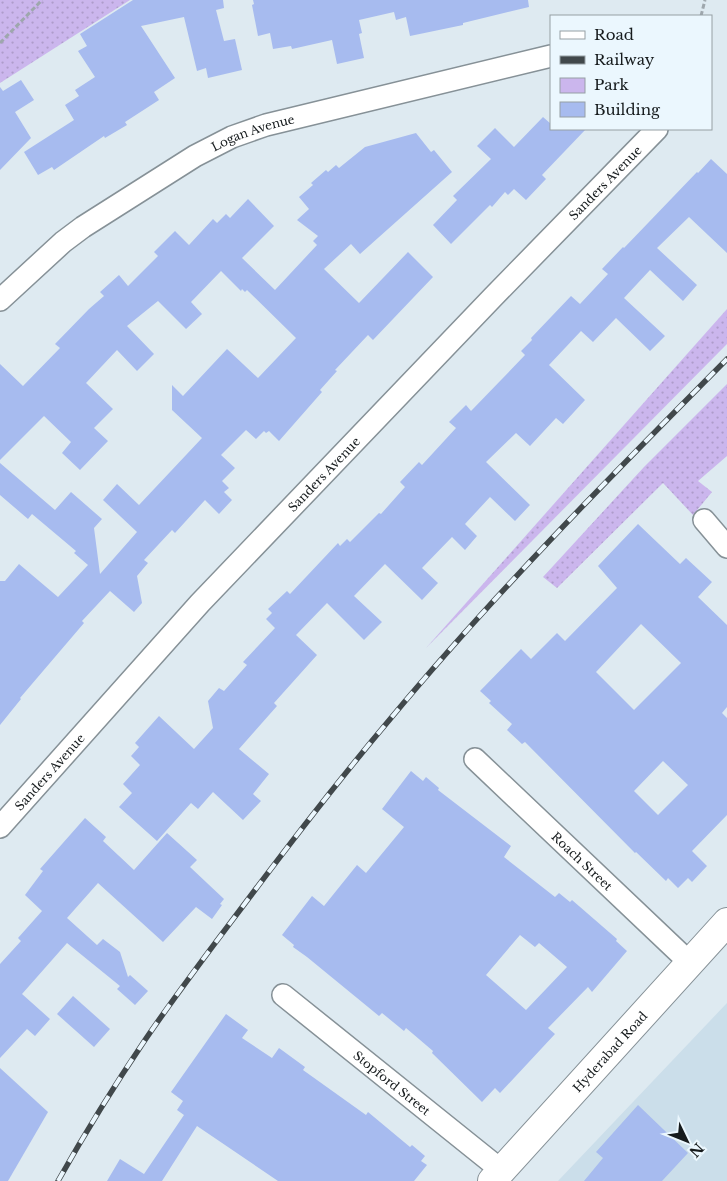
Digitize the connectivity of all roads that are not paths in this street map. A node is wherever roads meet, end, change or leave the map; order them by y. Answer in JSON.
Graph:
{"nodes":[{"id":1,"x":550,"y":56,"type":"edge"},
{"id":2,"x":656,"y":130,"type":"edge"},
{"id":3,"x":0,"y":300,"type":"edge"},
{"id":4,"x":704,"y":520,"type":"dead end"},
{"id":5,"x":727,"y":548,"type":"edge"},
{"id":6,"x":475,"y":759,"type":"dead end"},
{"id":7,"x":0,"y":827,"type":"edge"},
{"id":8,"x":727,"y":922,"type":"edge"},
{"id":9,"x":690,"y":962,"type":"junction"},
{"id":10,"x":283,"y":995,"type":"dead end"},
{"id":11,"x":497,"y":1176,"type":"edge"}],
"edges":[{"from":1,"to":3,"type":"street","name":"Logan Avenue"},
{"from":2,"to":7,"type":"street","name":"Sanders Avenue"},
{"from":4,"to":5,"type":"street"},
{"from":6,"to":9,"type":"street","name":"Roach Street"},
{"from":8,"to":9,"type":"main road","name":"Hyderabad Road"},
{"from":9,"to":11,"type":"main road","name":"Hyderabad Road"},
{"from":10,"to":11,"type":"street","name":"Stopford Street"}]}
